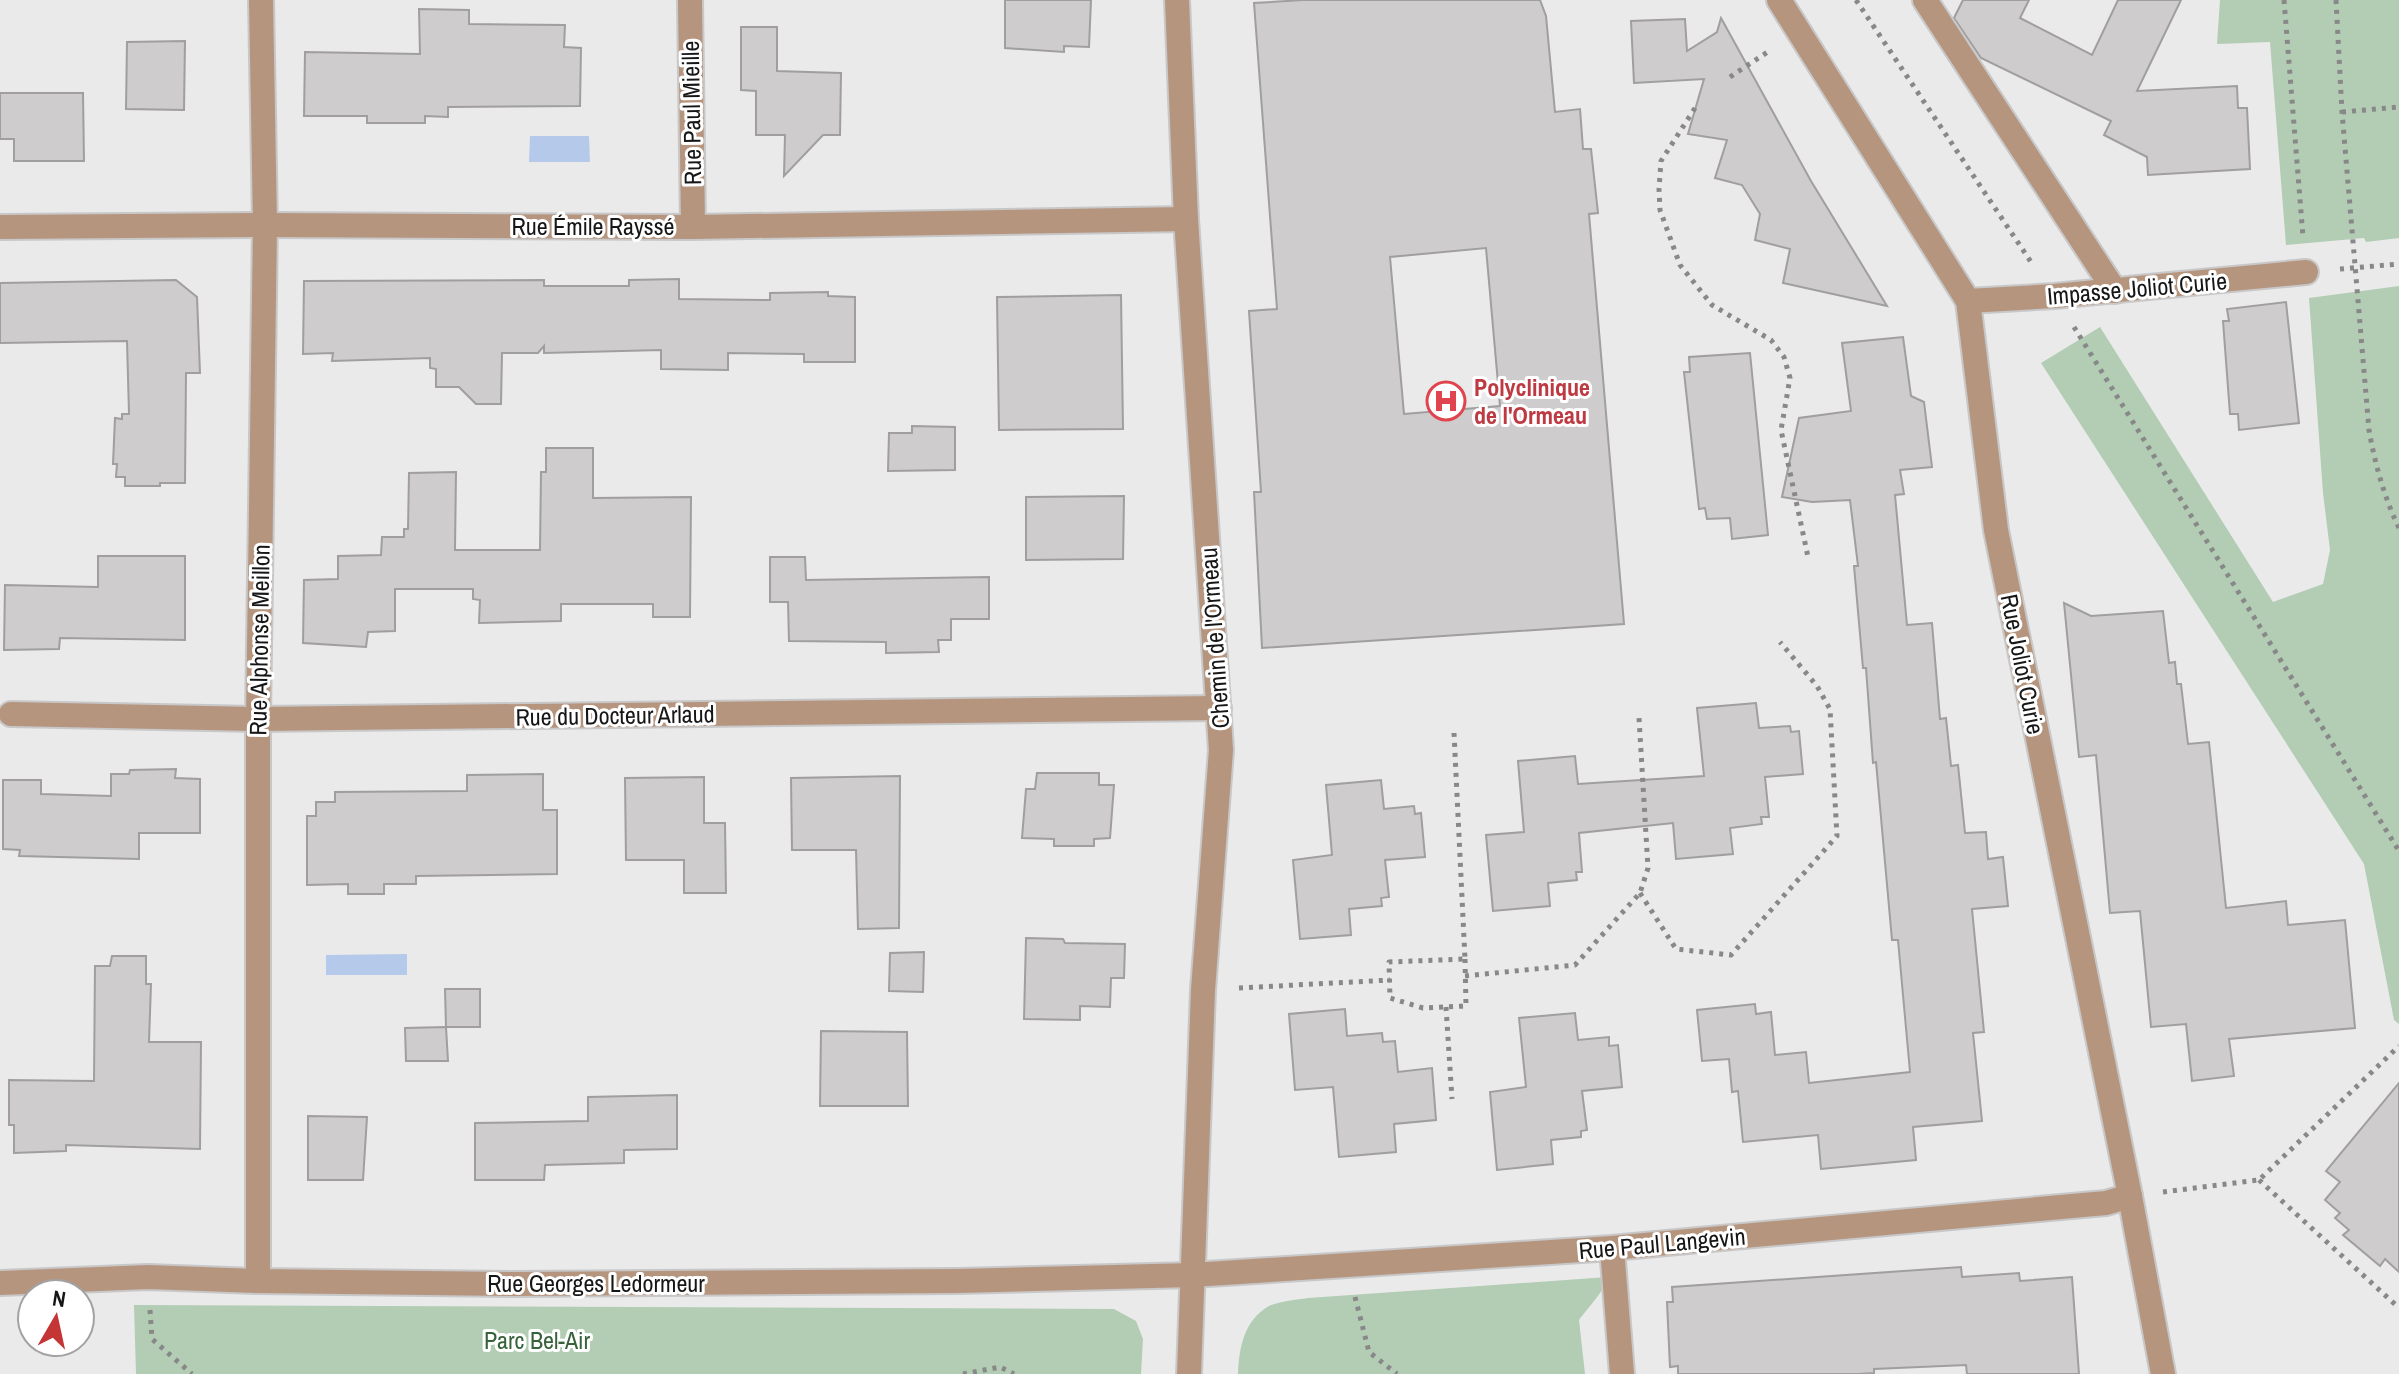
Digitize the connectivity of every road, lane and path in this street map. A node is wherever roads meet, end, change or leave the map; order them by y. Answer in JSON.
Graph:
{"nodes":[{"id":1,"x":261,"y":0,"type":"edge"},
{"id":2,"x":690,"y":0,"type":"edge"},
{"id":3,"x":1177,"y":0,"type":"edge"},
{"id":4,"x":1779,"y":0,"type":"edge"},
{"id":5,"x":1856,"y":0,"type":"edge"},
{"id":6,"x":1925,"y":0,"type":"edge"},
{"id":7,"x":2284,"y":0,"type":"edge"},
{"id":8,"x":2336,"y":0,"type":"edge"},
{"id":9,"x":1797,"y":31,"type":"junction"},
{"id":10,"x":1730,"y":77,"type":"dead end"},
{"id":11,"x":2399,"y":107,"type":"edge"},
{"id":12,"x":1695,"y":108,"type":"dead end"},
{"id":13,"x":2342,"y":112,"type":"junction"},
{"id":14,"x":1186,"y":219,"type":"junction"},
{"id":15,"x":265,"y":225,"type":"junction"},
{"id":16,"x":0,"y":227,"type":"edge"},
{"id":17,"x":693,"y":227,"type":"junction"},
{"id":18,"x":2399,"y":264,"type":"edge"},
{"id":19,"x":2355,"y":268,"type":"junction"},
{"id":20,"x":2306,"y":272,"type":"junction"},
{"id":21,"x":2115,"y":291,"type":"junction"},
{"id":22,"x":2054,"y":296,"type":"junction"},
{"id":23,"x":1968,"y":301,"type":"junction"},
{"id":24,"x":2399,"y":528,"type":"edge"},
{"id":25,"x":1808,"y":557,"type":"dead end"},
{"id":26,"x":1780,"y":642,"type":"dead end"},
{"id":27,"x":1219,"y":708,"type":"junction"},
{"id":28,"x":11,"y":714,"type":"dead end"},
{"id":29,"x":1639,"y":718,"type":"dead end"},
{"id":30,"x":258,"y":719,"type":"junction"},
{"id":31,"x":1454,"y":733,"type":"dead end"},
{"id":32,"x":2399,"y":851,"type":"edge"},
{"id":33,"x":1640,"y":893,"type":"junction"},
{"id":34,"x":1465,"y":959,"type":"junction"},
{"id":35,"x":1465,"y":976,"type":"junction"},
{"id":36,"x":1390,"y":980,"type":"junction"},
{"id":37,"x":1203,"y":990,"type":"junction"},
{"id":38,"x":1446,"y":1007,"type":"junction"},
{"id":39,"x":2399,"y":1046,"type":"edge"},
{"id":40,"x":1452,"y":1099,"type":"dead end"},
{"id":41,"x":2259,"y":1180,"type":"junction"},
{"id":42,"x":2130,"y":1196,"type":"junction"},
{"id":43,"x":1612,"y":1248,"type":"junction"},
{"id":44,"x":1347,"y":1264,"type":"junction"},
{"id":45,"x":1192,"y":1275,"type":"junction"},
{"id":46,"x":148,"y":1277,"type":"junction"},
{"id":47,"x":258,"y":1281,"type":"junction"},
{"id":48,"x":0,"y":1283,"type":"edge"},
{"id":49,"x":2399,"y":1308,"type":"edge"},
{"id":50,"x":192,"y":1374,"type":"edge"},
{"id":51,"x":963,"y":1374,"type":"edge"},
{"id":52,"x":1014,"y":1374,"type":"edge"},
{"id":53,"x":1189,"y":1374,"type":"edge"},
{"id":54,"x":1397,"y":1374,"type":"edge"},
{"id":55,"x":1622,"y":1374,"type":"edge"},
{"id":56,"x":2163,"y":1374,"type":"edge"}],
"edges":[{"from":1,"to":15,"type":"street","name":"Rue Alphonse Meillon"},
{"from":2,"to":17,"type":"street","name":"Rue Paul Mieille"},
{"from":3,"to":14,"type":"street","name":"Chemin de l'Ormeau"},
{"from":4,"to":9,"type":"street","name":"Rue Joliot Curie"},
{"from":5,"to":22,"type":"path"},
{"from":6,"to":21,"type":"street"},
{"from":7,"to":20,"type":"path"},
{"from":8,"to":13,"type":"path"},
{"from":9,"to":10,"type":"path"},
{"from":9,"to":23,"type":"street","name":"Rue Joliot Curie"},
{"from":11,"to":13,"type":"path"},
{"from":12,"to":25,"type":"path"},
{"from":13,"to":19,"type":"path"},
{"from":14,"to":17,"type":"street","name":"Rue Émile Rayssé"},
{"from":14,"to":27,"type":"street","name":"Chemin de l'Ormeau"},
{"from":15,"to":16,"type":"street","name":"Rue Émile Rayssé"},
{"from":15,"to":17,"type":"street","name":"Rue Émile Rayssé"},
{"from":15,"to":30,"type":"street","name":"Rue Alphonse Meillon"},
{"from":18,"to":19,"type":"path"},
{"from":19,"to":20,"type":"path"},
{"from":19,"to":24,"type":"path"},
{"from":20,"to":21,"type":"street","name":"Impasse Joliot Curie"},
{"from":21,"to":22,"type":"street","name":"Impasse Joliot Curie"},
{"from":22,"to":23,"type":"street","name":"Impasse Joliot Curie"},
{"from":22,"to":32,"type":"path"},
{"from":23,"to":42,"type":"street","name":"Rue Joliot Curie"},
{"from":26,"to":33,"type":"path"},
{"from":27,"to":30,"type":"street","name":"Rue du Docteur Arlaud"},
{"from":27,"to":37,"type":"street","name":"Chemin de l'Ormeau"},
{"from":28,"to":30,"type":"street","name":"Rue du Docteur Arlaud"},
{"from":29,"to":33,"type":"path"},
{"from":30,"to":47,"type":"street","name":"Rue Alphonse Meillon"},
{"from":31,"to":34,"type":"path"},
{"from":33,"to":35,"type":"path"},
{"from":34,"to":35,"type":"path"},
{"from":34,"to":36,"type":"path"},
{"from":35,"to":38,"type":"path"},
{"from":36,"to":37,"type":"path"},
{"from":36,"to":38,"type":"path"},
{"from":37,"to":45,"type":"street","name":"Chemin de l'Ormeau"},
{"from":38,"to":40,"type":"path"},
{"from":39,"to":41,"type":"path"},
{"from":41,"to":42,"type":"path"},
{"from":41,"to":49,"type":"path"},
{"from":42,"to":43,"type":"street","name":"Rue Paul Langevin"},
{"from":42,"to":56,"type":"street","name":"Rue Joliot Curie"},
{"from":43,"to":44,"type":"street","name":"Rue Paul Langevin"},
{"from":43,"to":55,"type":"street"},
{"from":44,"to":45,"type":"street","name":"Rue Paul Langevin"},
{"from":44,"to":54,"type":"path"},
{"from":45,"to":47,"type":"street","name":"Rue Georges Ledormeur"},
{"from":45,"to":53,"type":"street","name":"Chemin de l'Ormeau"},
{"from":46,"to":47,"type":"street","name":"Rue Georges Ledormeur"},
{"from":46,"to":48,"type":"street","name":"Rue Georges Ledormeur"},
{"from":46,"to":50,"type":"path"},
{"from":51,"to":52,"type":"path"}]}
